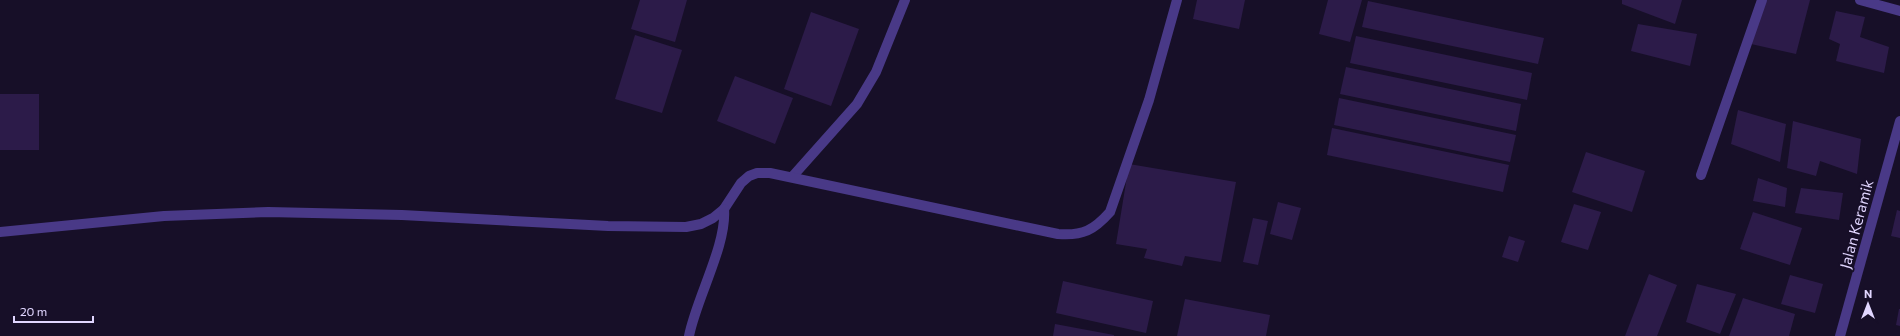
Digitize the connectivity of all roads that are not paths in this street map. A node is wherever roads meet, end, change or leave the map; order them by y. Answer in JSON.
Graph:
{"nodes":[{"id":1,"x":904,"y":0,"type":"edge"},
{"id":2,"x":1177,"y":0,"type":"edge"},
{"id":3,"x":1762,"y":0,"type":"edge"},
{"id":4,"x":1860,"y":0,"type":"edge"},
{"id":5,"x":1900,"y":11,"type":"edge"},
{"id":6,"x":1900,"y":120,"type":"edge"},
{"id":7,"x":1701,"y":175,"type":"dead end"},
{"id":8,"x":792,"y":177,"type":"junction"},
{"id":9,"x":724,"y":209,"type":"junction"},
{"id":10,"x":0,"y":232,"type":"edge"},
{"id":11,"x":689,"y":336,"type":"edge"},
{"id":12,"x":1840,"y":336,"type":"edge"}],
"edges":[{"from":1,"to":8,"type":"street"},
{"from":2,"to":8,"type":"street"},
{"from":3,"to":7,"type":"street"},
{"from":4,"to":5,"type":"street"},
{"from":6,"to":12,"type":"street","name":"Jalan Keramik"},
{"from":8,"to":9,"type":"street"},
{"from":9,"to":10,"type":"street"},
{"from":9,"to":11,"type":"street"}]}
